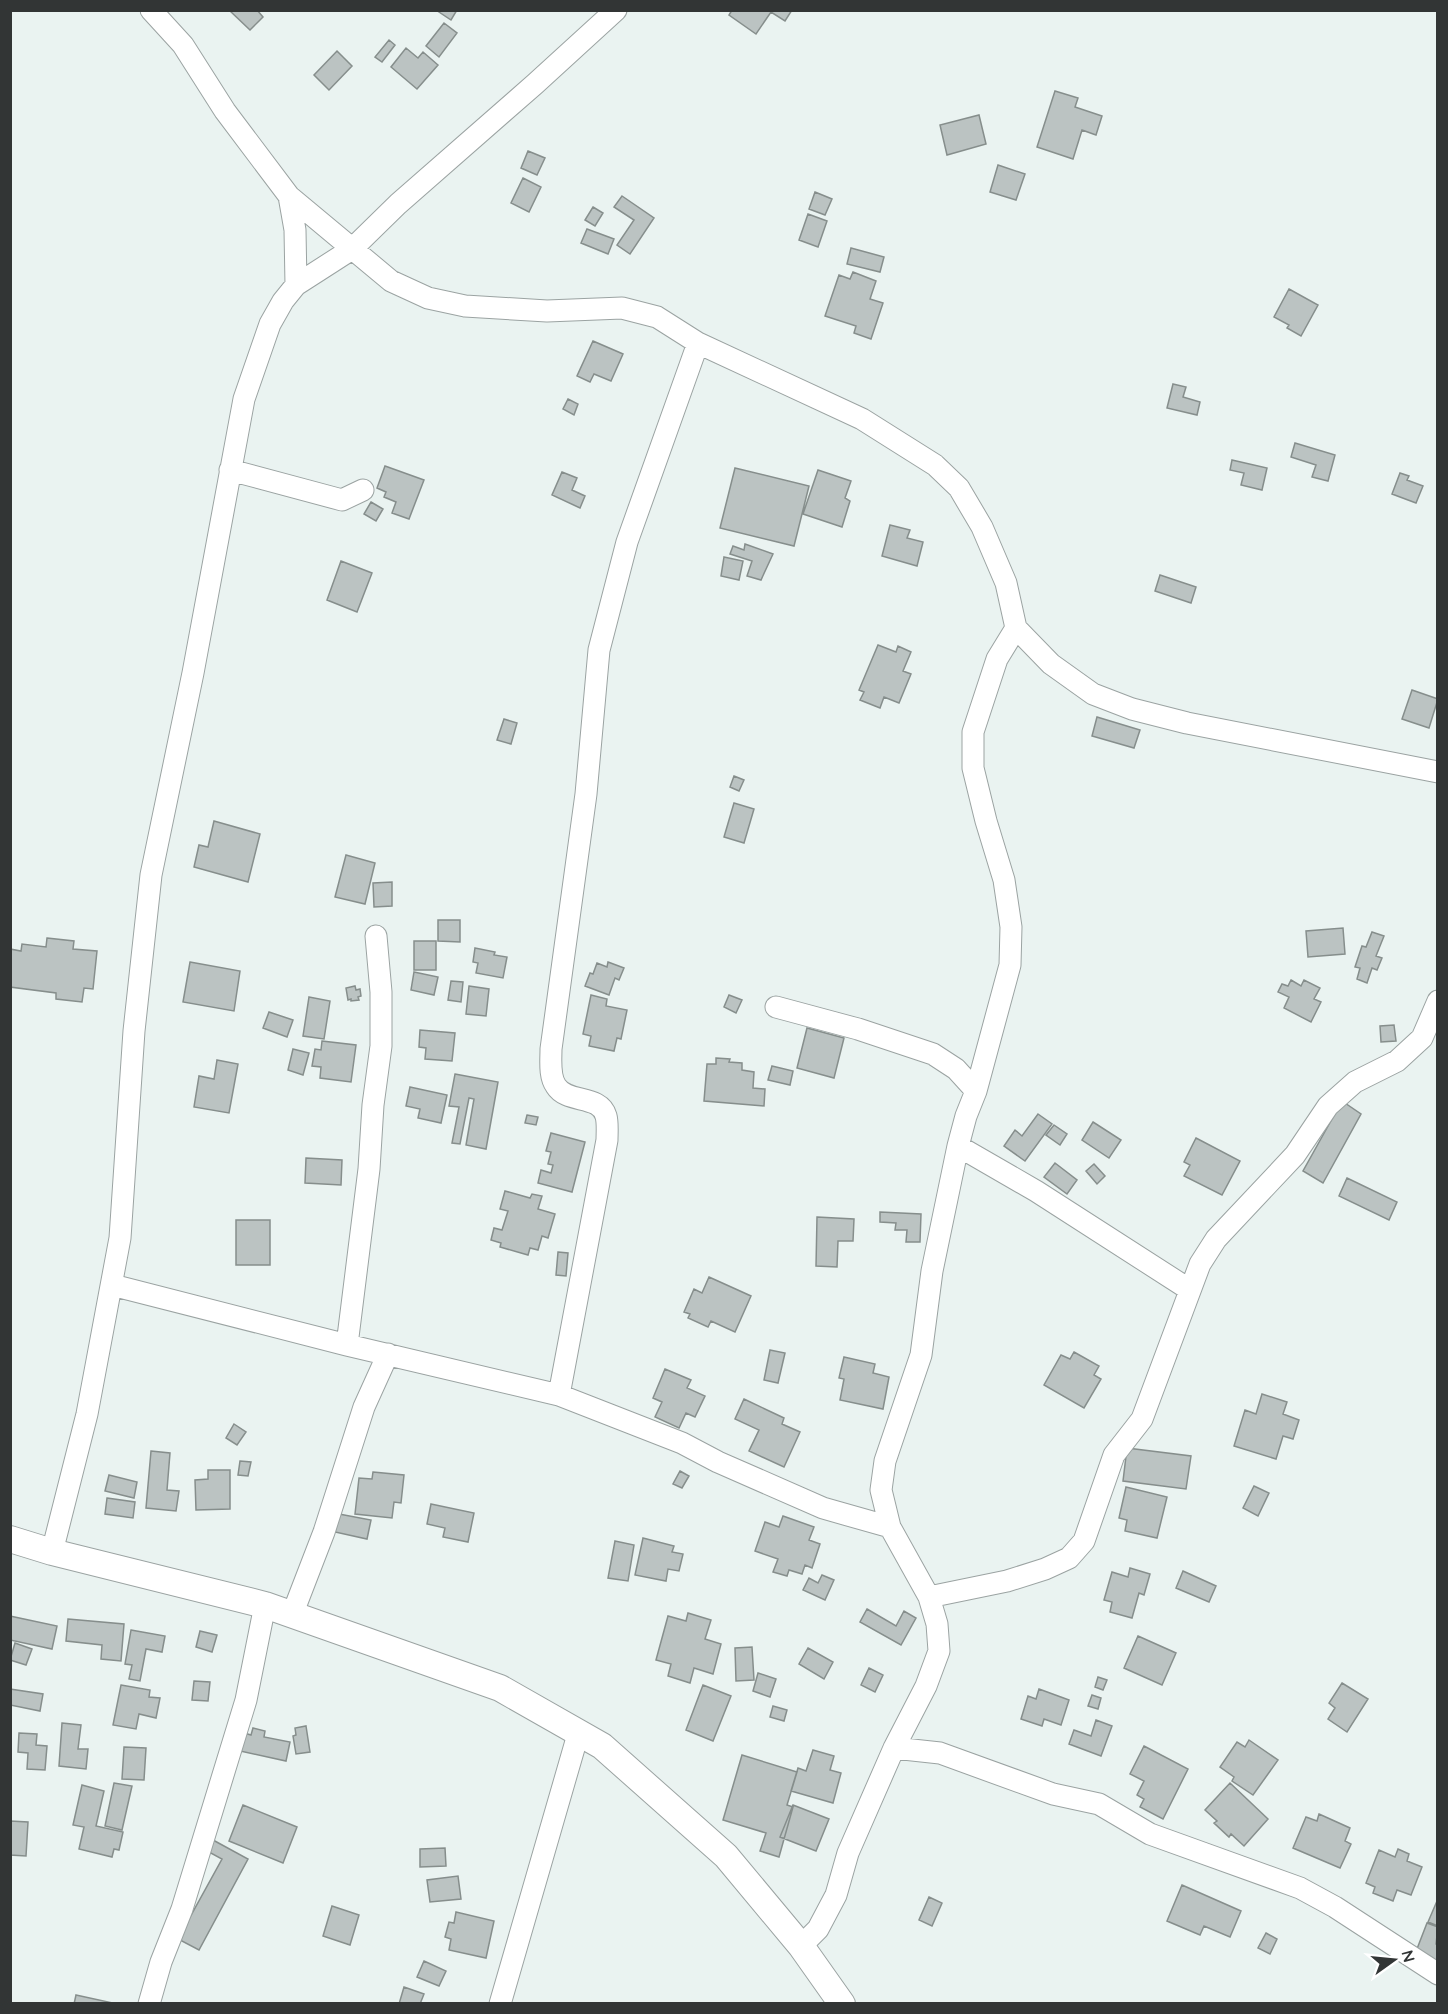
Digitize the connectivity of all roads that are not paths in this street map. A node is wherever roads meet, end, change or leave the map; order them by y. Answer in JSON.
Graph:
{"nodes":[{"id":1,"x":151,"y":10,"type":"edge"},
{"id":2,"x":616,"y":10,"type":"edge"},
{"id":3,"x":289,"y":196,"type":"junction"},
{"id":4,"x":352,"y":249,"type":"junction"},
{"id":5,"x":296,"y":285,"type":"junction"},
{"id":6,"x":698,"y":344,"type":"junction"},
{"id":7,"x":230,"y":470,"type":"junction"},
{"id":8,"x":363,"y":490,"type":"dead end"},
{"id":9,"x":1016,"y":628,"type":"junction"},
{"id":10,"x":1437,"y":772,"type":"edge"},
{"id":11,"x":376,"y":936,"type":"dead end"},
{"id":12,"x":1437,"y":1001,"type":"edge"},
{"id":13,"x":776,"y":1007,"type":"dead end"},
{"id":14,"x":976,"y":1091,"type":"junction"},
{"id":15,"x":958,"y":1146,"type":"junction"},
{"id":16,"x":112,"y":1286,"type":"junction"},
{"id":17,"x":1190,"y":1290,"type":"junction"},
{"id":18,"x":347,"y":1345,"type":"junction"},
{"id":19,"x":388,"y":1354,"type":"junction"},
{"id":20,"x":559,"y":1395,"type":"junction"},
{"id":21,"x":890,"y":1527,"type":"junction"},
{"id":22,"x":10,"y":1539,"type":"edge"},
{"id":23,"x":52,"y":1552,"type":"junction"},
{"id":24,"x":929,"y":1597,"type":"junction"},
{"id":25,"x":265,"y":1605,"type":"junction"},
{"id":26,"x":292,"y":1615,"type":"junction"},
{"id":27,"x":579,"y":1731,"type":"junction"},
{"id":28,"x":894,"y":1748,"type":"junction"},
{"id":29,"x":801,"y":1946,"type":"junction"},
{"id":30,"x":1437,"y":1974,"type":"edge"},
{"id":31,"x":149,"y":2004,"type":"edge"},
{"id":32,"x":500,"y":2004,"type":"edge"},
{"id":33,"x":842,"y":2004,"type":"edge"}],
"edges":[{"from":1,"to":3,"type":"street"},
{"from":2,"to":4,"type":"street"},
{"from":3,"to":4,"type":"street"},
{"from":3,"to":5,"type":"street"},
{"from":4,"to":5,"type":"street"},
{"from":4,"to":6,"type":"street"},
{"from":5,"to":7,"type":"street"},
{"from":6,"to":9,"type":"street"},
{"from":6,"to":20,"type":"street"},
{"from":7,"to":8,"type":"street"},
{"from":7,"to":16,"type":"street"},
{"from":9,"to":10,"type":"street"},
{"from":9,"to":14,"type":"street"},
{"from":11,"to":18,"type":"street"},
{"from":12,"to":17,"type":"street"},
{"from":13,"to":14,"type":"street"},
{"from":14,"to":15,"type":"street"},
{"from":15,"to":17,"type":"street"},
{"from":15,"to":21,"type":"street"},
{"from":16,"to":18,"type":"street"},
{"from":16,"to":23,"type":"street"},
{"from":17,"to":24,"type":"street"},
{"from":18,"to":19,"type":"street"},
{"from":19,"to":20,"type":"street"},
{"from":19,"to":26,"type":"street"},
{"from":20,"to":21,"type":"street"},
{"from":21,"to":24,"type":"street"},
{"from":22,"to":23,"type":"street"},
{"from":23,"to":25,"type":"street"},
{"from":24,"to":28,"type":"street"},
{"from":25,"to":26,"type":"street"},
{"from":25,"to":31,"type":"street"},
{"from":26,"to":27,"type":"street"},
{"from":27,"to":29,"type":"street"},
{"from":27,"to":32,"type":"street"},
{"from":28,"to":29,"type":"street"},
{"from":28,"to":30,"type":"street"},
{"from":29,"to":33,"type":"street"}]}
